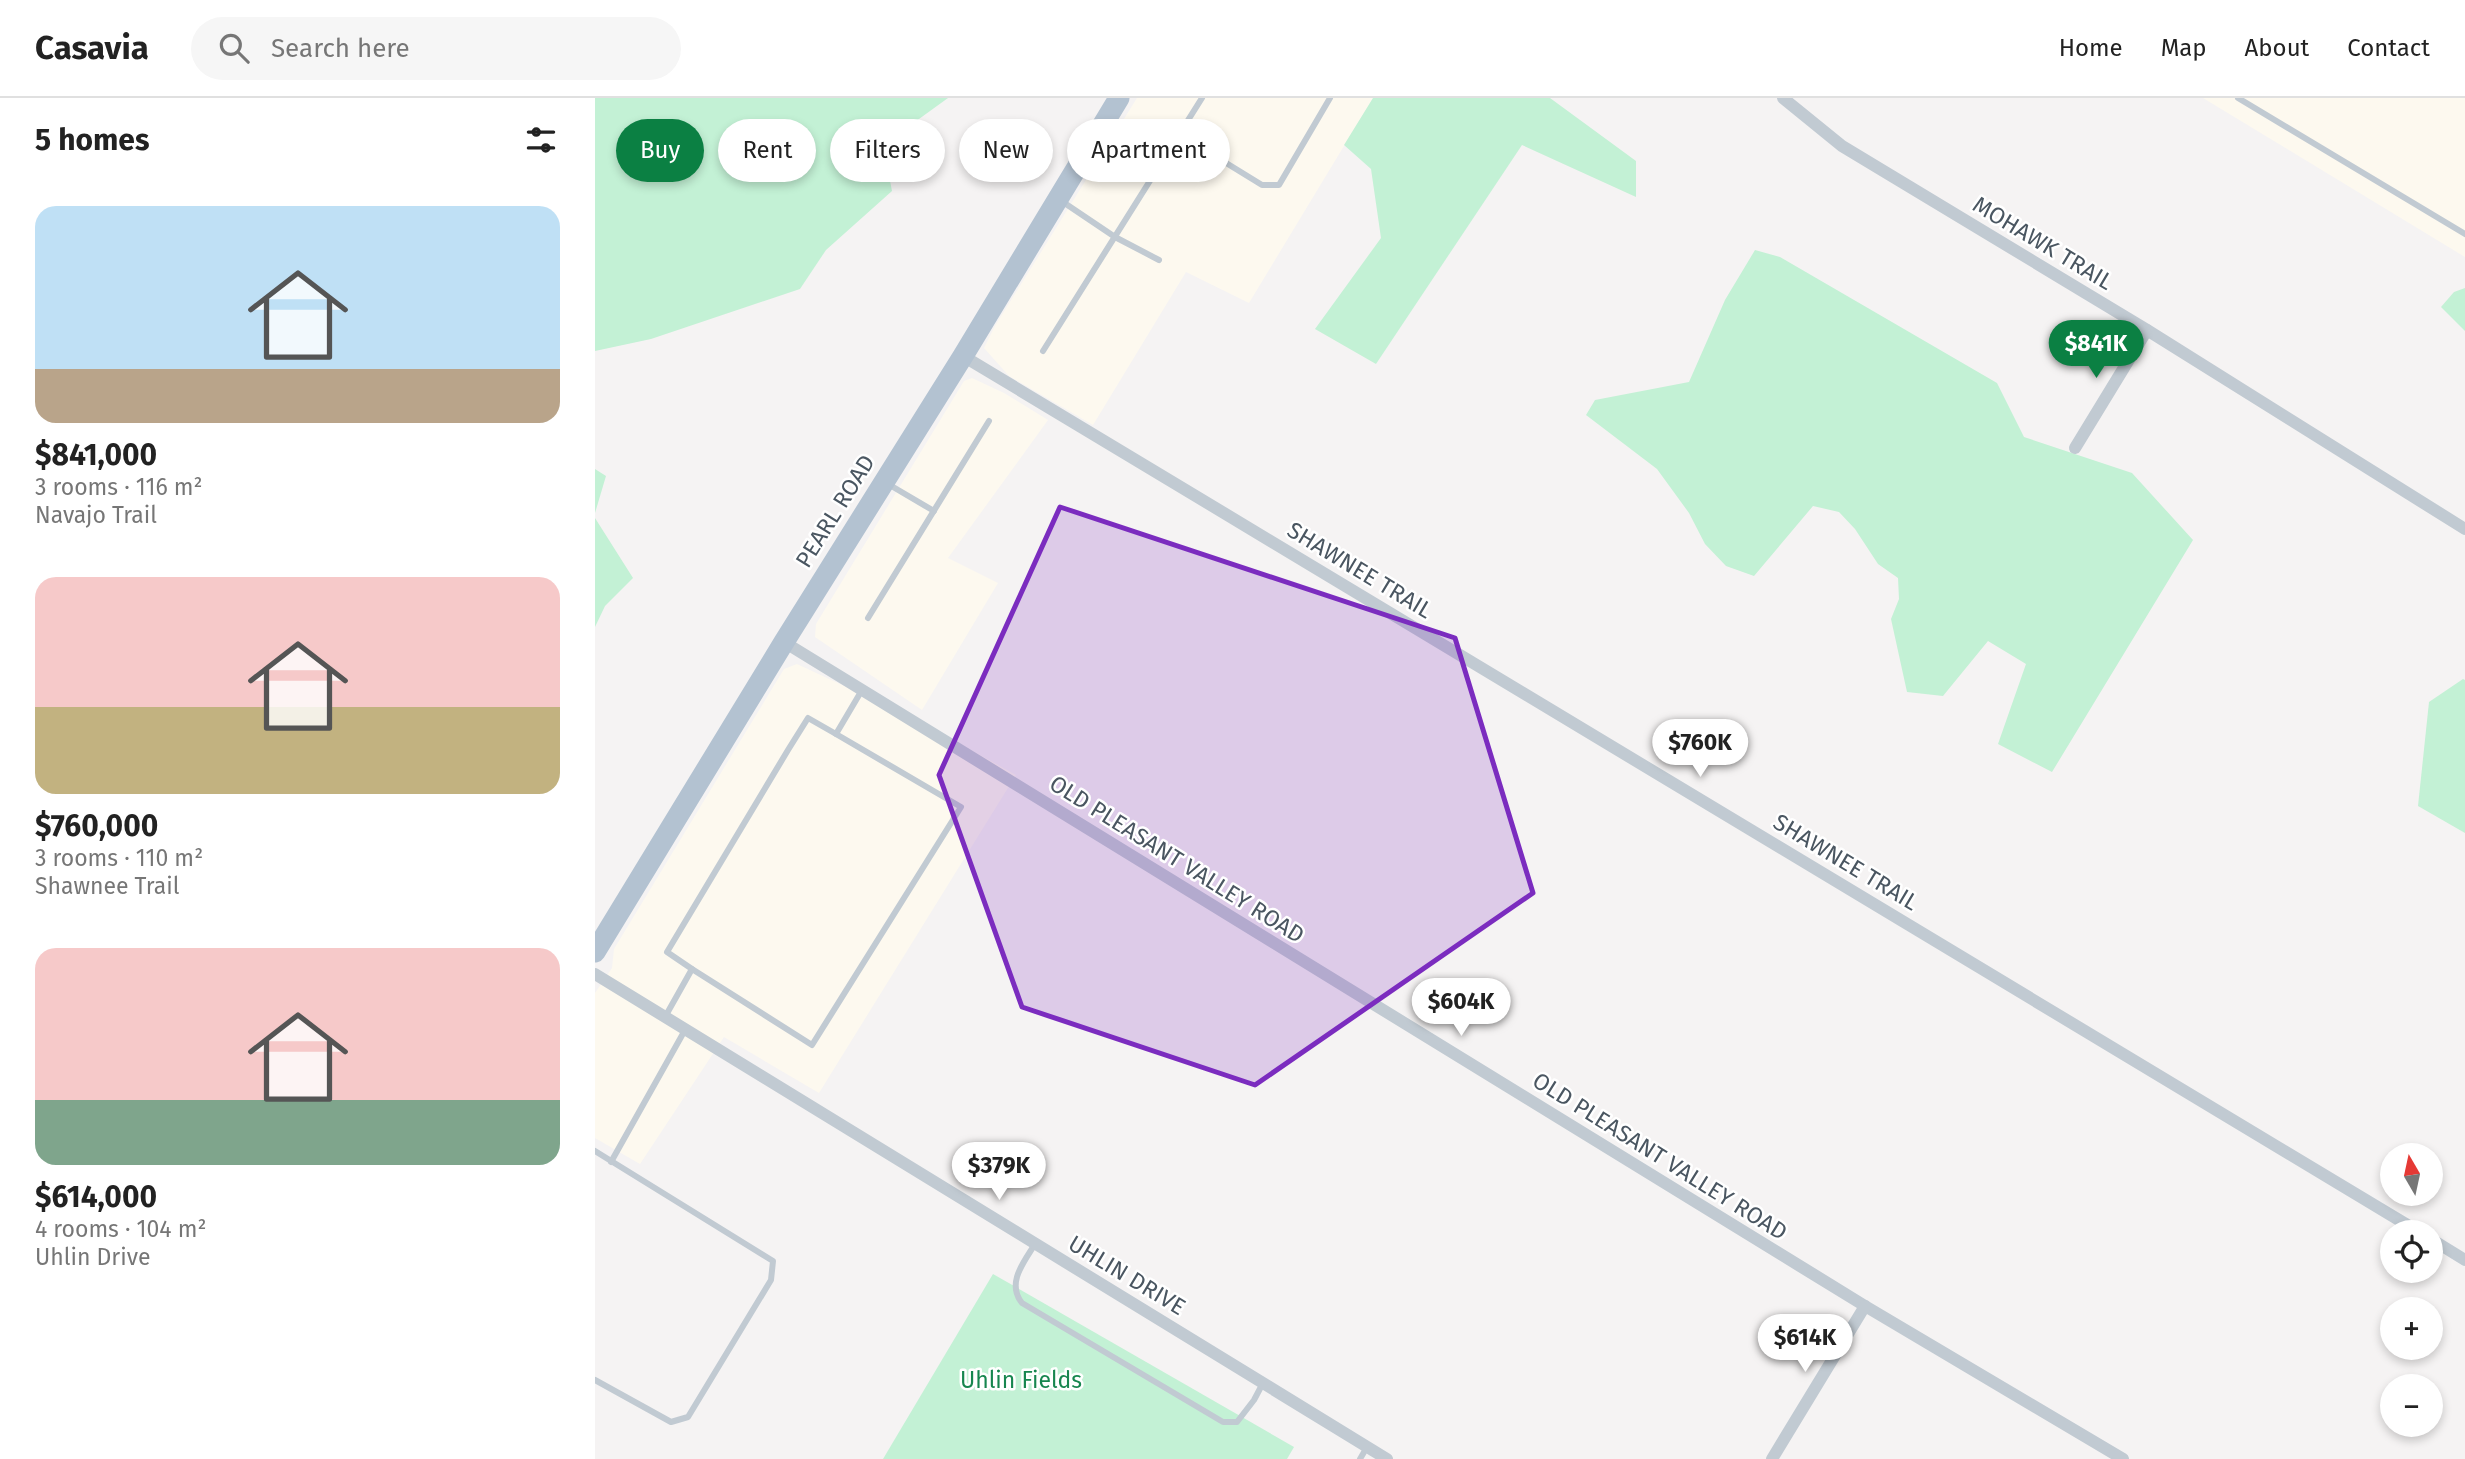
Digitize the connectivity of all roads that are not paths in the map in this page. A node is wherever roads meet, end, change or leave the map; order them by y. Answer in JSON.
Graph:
{"nodes":[{"id":1,"x":1119,"y":98,"type":"edge"},
{"id":2,"x":1202,"y":98,"type":"edge"},
{"id":3,"x":1330,"y":98,"type":"edge"},
{"id":4,"x":1783,"y":98,"type":"edge"},
{"id":5,"x":2238,"y":98,"type":"edge"},
{"id":6,"x":1189,"y":119,"type":"edge"},
{"id":7,"x":1230,"y":165,"type":"edge"},
{"id":8,"x":1149,"y":182,"type":"edge"},
{"id":9,"x":1059,"y":199,"type":"junction"},
{"id":10,"x":2465,"y":234,"type":"edge"},
{"id":11,"x":1115,"y":237,"type":"junction"},
{"id":12,"x":1159,"y":260,"type":"dead end"},
{"id":13,"x":2147,"y":330,"type":"junction"},
{"id":14,"x":1044,"y":351,"type":"dead end"},
{"id":15,"x":963,"y":356,"type":"junction"},
{"id":16,"x":989,"y":421,"type":"dead end"},
{"id":17,"x":2075,"y":448,"type":"dead end"},
{"id":18,"x":885,"y":482,"type":"junction"},
{"id":19,"x":934,"y":511,"type":"junction"},
{"id":20,"x":2465,"y":529,"type":"edge"},
{"id":21,"x":868,"y":618,"type":"dead end"},
{"id":22,"x":784,"y":642,"type":"junction"},
{"id":23,"x":862,"y":690,"type":"junction"},
{"id":24,"x":836,"y":734,"type":"junction"},
{"id":25,"x":595,"y":952,"type":"edge"},
{"id":26,"x":692,"y":969,"type":"junction"},
{"id":27,"x":595,"y":974,"type":"edge"},
{"id":28,"x":665,"y":1017,"type":"junction"},
{"id":29,"x":685,"y":1030,"type":"junction"},
{"id":30,"x":595,"y":1151,"type":"edge"},
{"id":31,"x":611,"y":1162,"type":"junction"},
{"id":32,"x":2399,"y":1220,"type":"edge"},
{"id":33,"x":1035,"y":1244,"type":"junction"},
{"id":34,"x":2443,"y":1246,"type":"edge"},
{"id":35,"x":2465,"y":1260,"type":"edge"},
{"id":36,"x":1865,"y":1306,"type":"junction"},
{"id":37,"x":595,"y":1380,"type":"edge"},
{"id":38,"x":1263,"y":1383,"type":"junction"},
{"id":39,"x":1367,"y":1447,"type":"junction"},
{"id":40,"x":1360,"y":1459,"type":"edge"},
{"id":41,"x":1387,"y":1459,"type":"edge"},
{"id":42,"x":1772,"y":1459,"type":"edge"},
{"id":43,"x":2123,"y":1459,"type":"edge"}],
"edges":[{"from":1,"to":9,"type":"main road","name":"PEARL ROAD"},
{"from":2,"to":6,"type":"lane"},
{"from":3,"to":7,"type":"lane"},
{"from":4,"to":13,"type":"street","name":"MOHAWK TRAIL"},
{"from":5,"to":10,"type":"lane"},
{"from":8,"to":11,"type":"lane"},
{"from":9,"to":11,"type":"lane"},
{"from":9,"to":15,"type":"main road","name":"PEARL ROAD"},
{"from":11,"to":12,"type":"lane"},
{"from":11,"to":14,"type":"lane"},
{"from":13,"to":17,"type":"street"},
{"from":13,"to":20,"type":"street","name":"MOHAWK TRAIL"},
{"from":15,"to":18,"type":"main road","name":"PEARL ROAD"},
{"from":15,"to":32,"type":"street","name":"SHAWNEE TRAIL"},
{"from":16,"to":19,"type":"lane"},
{"from":18,"to":19,"type":"lane"},
{"from":18,"to":22,"type":"main road","name":"PEARL ROAD"},
{"from":19,"to":21,"type":"lane"},
{"from":22,"to":23,"type":"street","name":"OLD PLEASANT VALLEY ROAD"},
{"from":22,"to":25,"type":"main road","name":"PEARL ROAD"},
{"from":23,"to":24,"type":"lane"},
{"from":23,"to":36,"type":"street","name":"OLD PLEASANT VALLEY ROAD"},
{"from":24,"to":26,"type":"lane"},
{"from":24,"to":26,"type":"lane"},
{"from":26,"to":28,"type":"lane"},
{"from":27,"to":28,"type":"street","name":"UHLIN DRIVE"},
{"from":28,"to":29,"type":"street","name":"UHLIN DRIVE"},
{"from":29,"to":31,"type":"lane"},
{"from":29,"to":33,"type":"street","name":"UHLIN DRIVE"},
{"from":30,"to":31,"type":"lane"},
{"from":31,"to":37,"type":"lane"},
{"from":33,"to":38,"type":"street","name":"UHLIN DRIVE"},
{"from":33,"to":38,"type":"lane"},
{"from":34,"to":35,"type":"street"},
{"from":36,"to":42,"type":"street"},
{"from":36,"to":43,"type":"street","name":"OLD PLEASANT VALLEY ROAD"},
{"from":38,"to":39,"type":"street","name":"UHLIN DRIVE"},
{"from":39,"to":40,"type":"lane"},
{"from":39,"to":41,"type":"street","name":"UHLIN DRIVE"}]}
